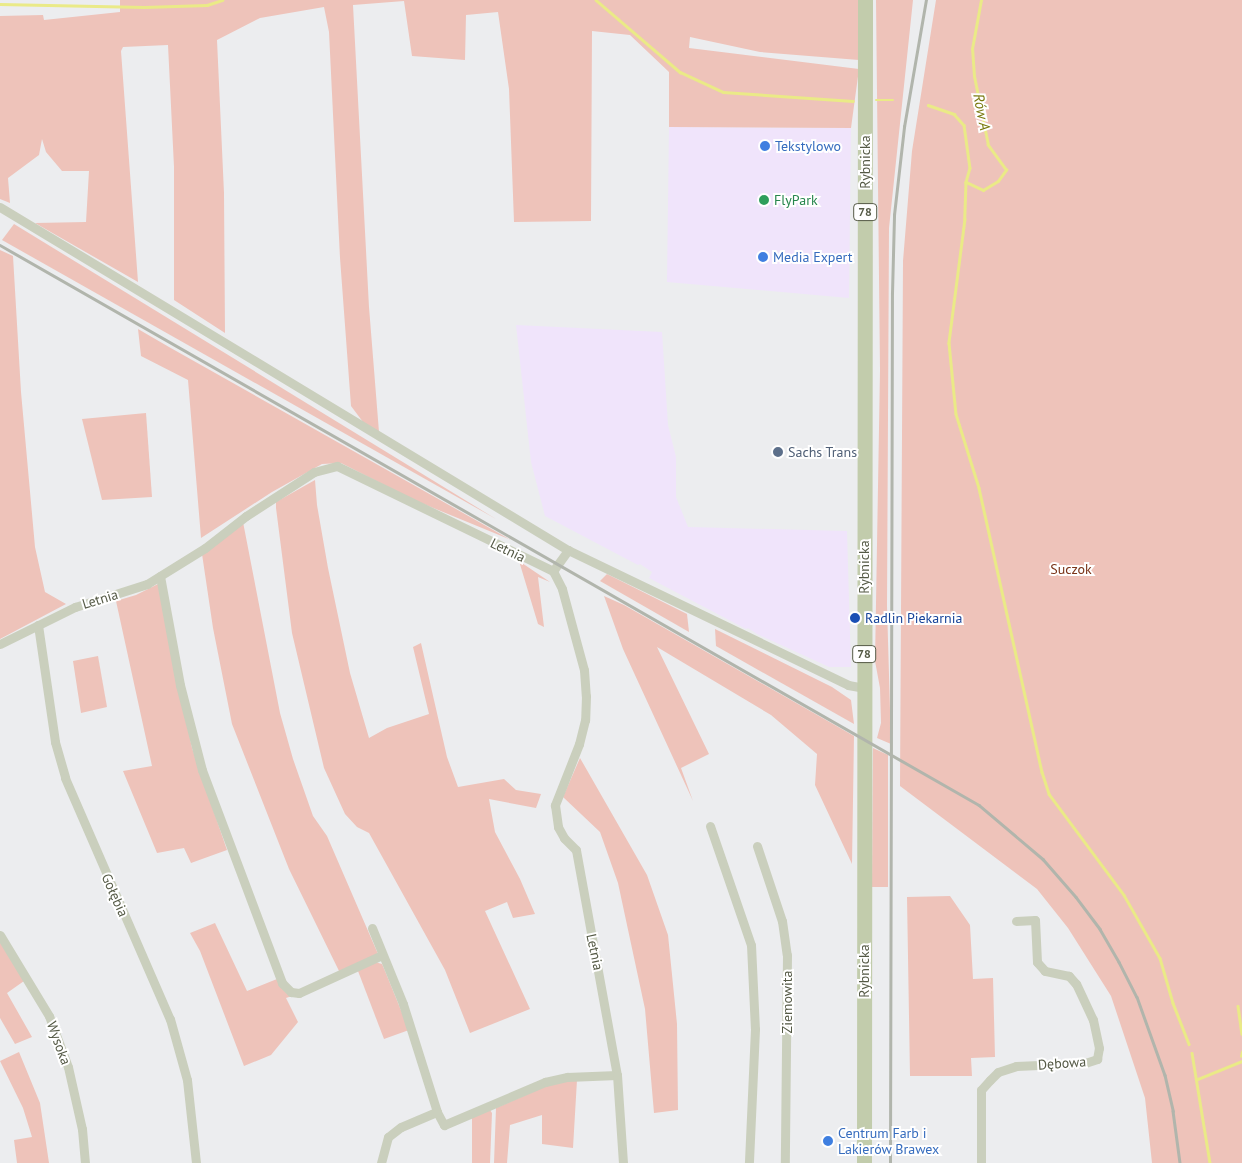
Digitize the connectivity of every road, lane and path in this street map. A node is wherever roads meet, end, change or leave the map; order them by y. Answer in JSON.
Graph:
{"nodes":[{"id":1,"x":865,"y":0,"type":"edge"},
{"id":2,"x":0,"y":207,"type":"edge"},
{"id":3,"x":568,"y":550,"type":"junction"},
{"id":4,"x":554,"y":571,"type":"junction"},
{"id":5,"x":160,"y":576,"type":"junction"},
{"id":6,"x":38,"y":625,"type":"junction"},
{"id":7,"x":0,"y":644,"type":"edge"},
{"id":8,"x":864,"y":688,"type":"junction"},
{"id":9,"x":710,"y":826,"type":"dead end"},
{"id":10,"x":757,"y":846,"type":"dead end"},
{"id":11,"x":1016,"y":922,"type":"dead end"},
{"id":12,"x":372,"y":928,"type":"dead end"},
{"id":13,"x":0,"y":935,"type":"edge"},
{"id":14,"x":382,"y":955,"type":"junction"},
{"id":15,"x":617,"y":1075,"type":"junction"},
{"id":16,"x":437,"y":1112,"type":"junction"},
{"id":17,"x":85,"y":1163,"type":"edge"},
{"id":18,"x":196,"y":1163,"type":"edge"},
{"id":19,"x":381,"y":1163,"type":"edge"},
{"id":20,"x":623,"y":1163,"type":"edge"},
{"id":21,"x":748,"y":1163,"type":"edge"},
{"id":22,"x":785,"y":1163,"type":"edge"},
{"id":23,"x":864,"y":1163,"type":"edge"},
{"id":24,"x":982,"y":1163,"type":"edge"}],
"edges":[{"from":1,"to":8,"type":"main road","name":"Rybnicka","number":"78"},
{"from":2,"to":3,"type":"street"},
{"from":3,"to":4,"type":"street"},
{"from":3,"to":8,"type":"street"},
{"from":4,"to":5,"type":"street","name":"Letnia"},
{"from":4,"to":15,"type":"street","name":"Letnia"},
{"from":5,"to":6,"type":"street","name":"Letnia"},
{"from":5,"to":14,"type":"street"},
{"from":6,"to":7,"type":"street","name":"Letnia"},
{"from":6,"to":18,"type":"street","name":"Gołębia"},
{"from":8,"to":23,"type":"main road","name":"Rybnicka","number":"78"},
{"from":9,"to":21,"type":"street"},
{"from":10,"to":22,"type":"street","name":"Ziemowita"},
{"from":11,"to":24,"type":"street","name":"Dębowa"},
{"from":12,"to":14,"type":"street"},
{"from":13,"to":17,"type":"street","name":"Wysoka"},
{"from":14,"to":16,"type":"street"},
{"from":15,"to":16,"type":"street"},
{"from":15,"to":20,"type":"street","name":"Letnia"},
{"from":16,"to":19,"type":"street"}]}
